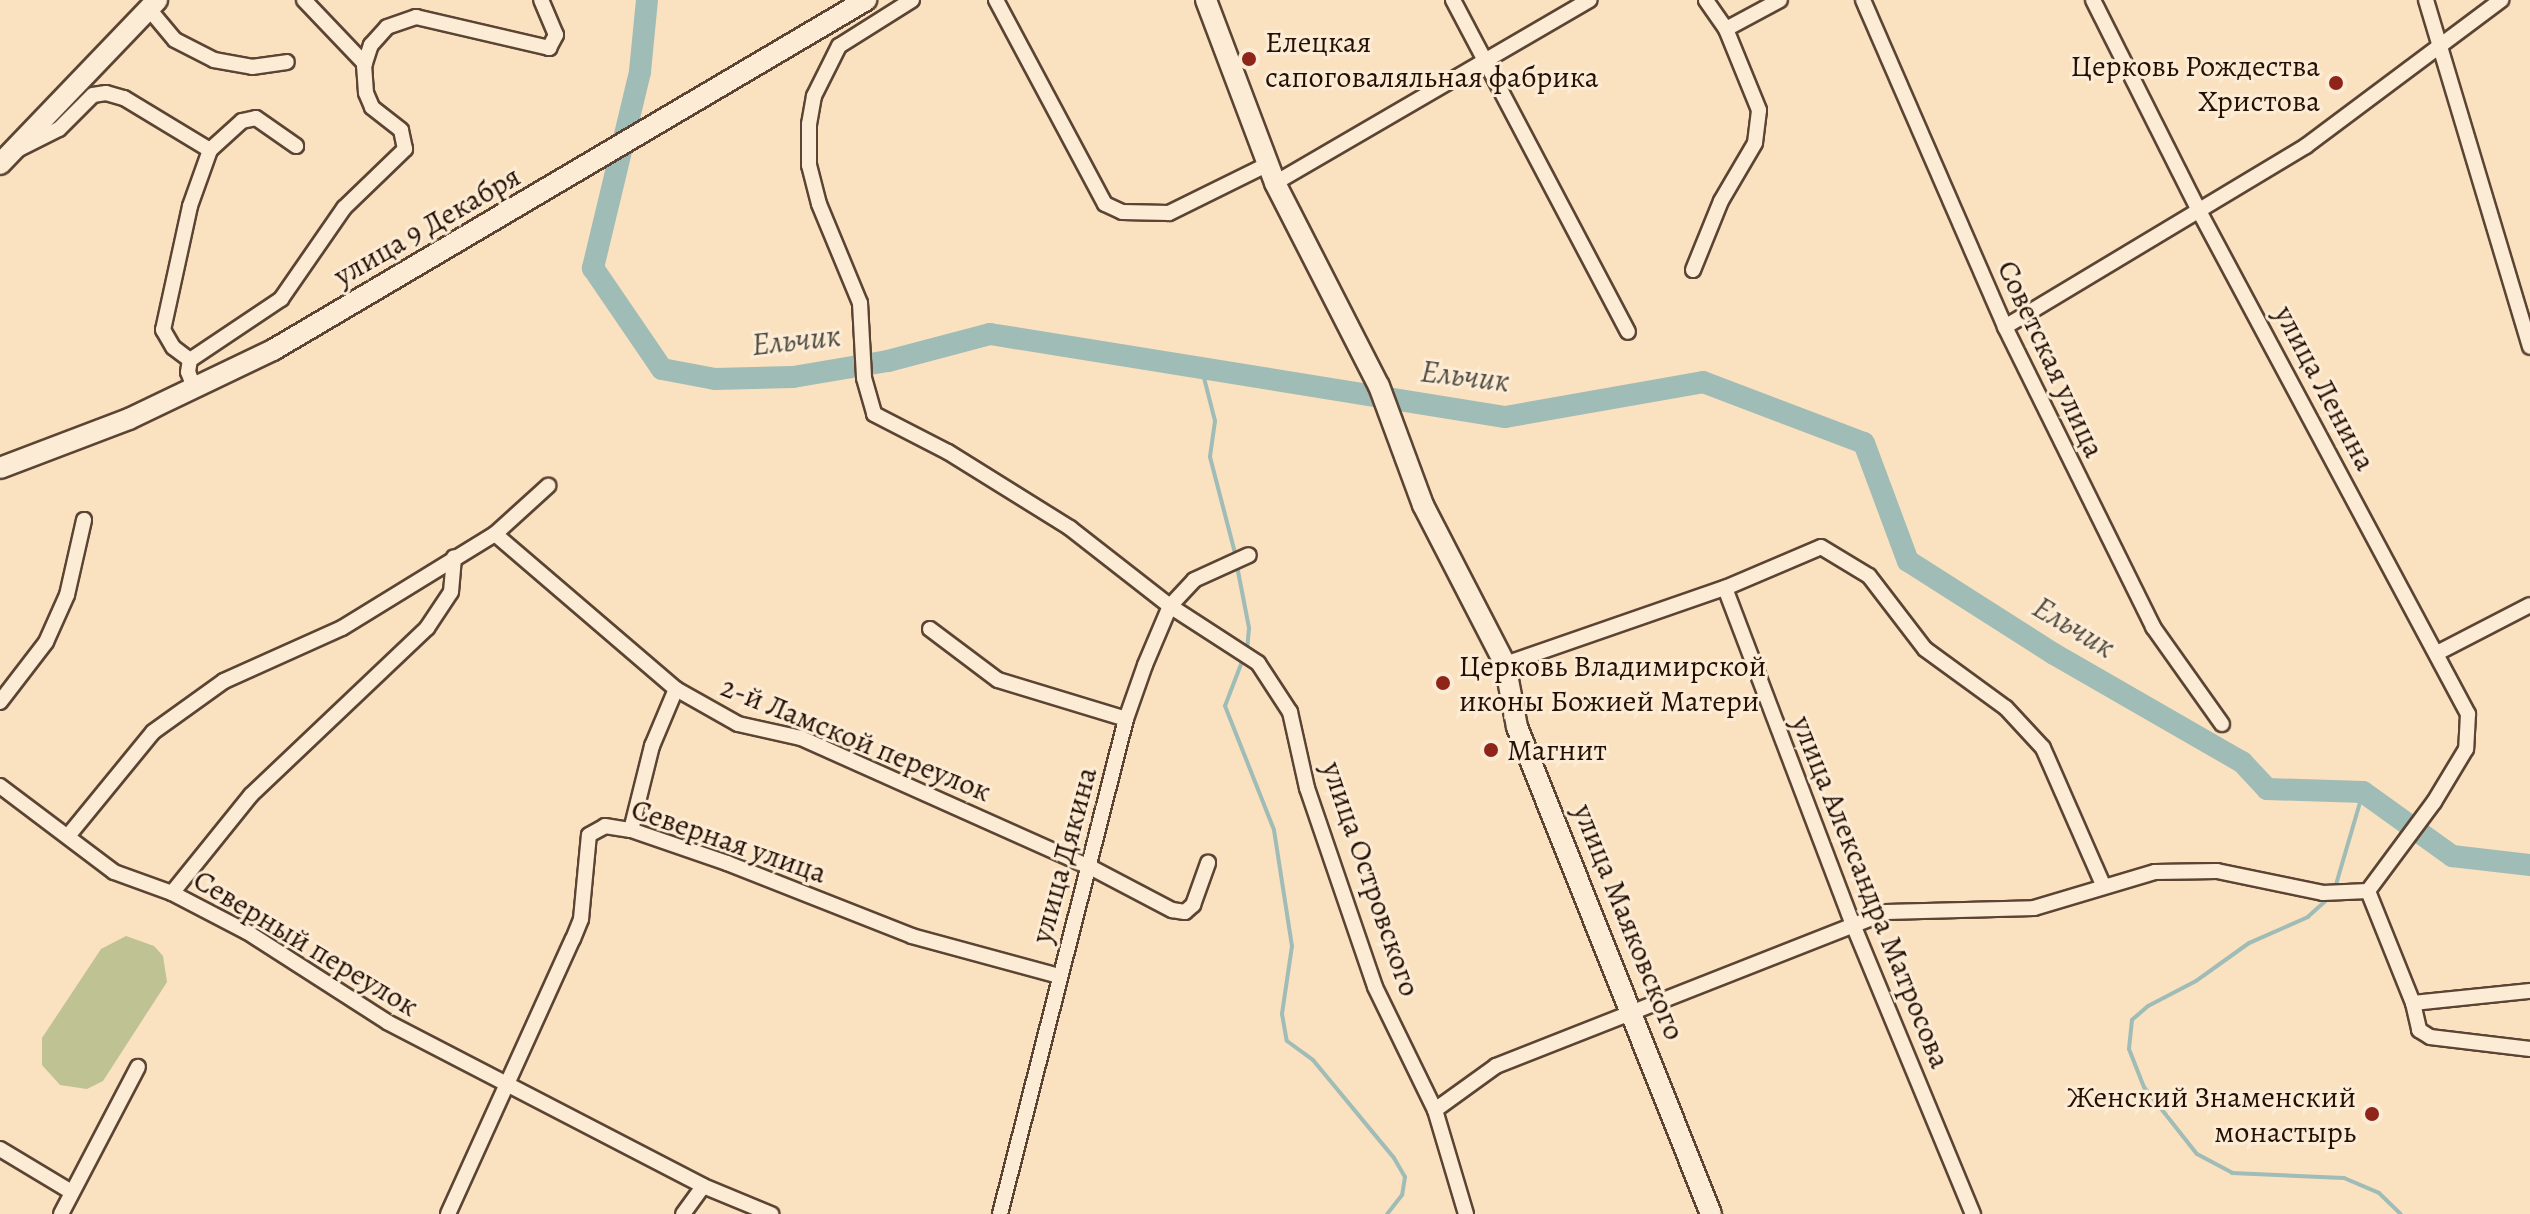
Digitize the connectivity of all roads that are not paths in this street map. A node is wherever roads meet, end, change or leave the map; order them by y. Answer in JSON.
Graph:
{"nodes":[{"id":1,"x":304,"y":0,"type":"edge"},
{"id":2,"x":541,"y":0,"type":"edge"},
{"id":3,"x":866,"y":0,"type":"edge"},
{"id":4,"x":912,"y":0,"type":"edge"},
{"id":5,"x":996,"y":0,"type":"edge"},
{"id":6,"x":1206,"y":0,"type":"edge"},
{"id":7,"x":1453,"y":0,"type":"edge"},
{"id":8,"x":1590,"y":0,"type":"edge"},
{"id":9,"x":1706,"y":0,"type":"edge"},
{"id":10,"x":1780,"y":0,"type":"edge"},
{"id":11,"x":1863,"y":0,"type":"edge"},
{"id":12,"x":2093,"y":0,"type":"edge"},
{"id":13,"x":2426,"y":0,"type":"edge"},
{"id":14,"x":2501,"y":0,"type":"edge"},
{"id":15,"x":153,"y":4,"type":"edge"},
{"id":16,"x":1726,"y":29,"type":"junction"},
{"id":17,"x":2440,"y":47,"type":"junction"},
{"id":18,"x":1484,"y":61,"type":"junction"},
{"id":19,"x":287,"y":62,"type":"dead end"},
{"id":20,"x":365,"y":64,"type":"junction"},
{"id":21,"x":296,"y":146,"type":"dead end"},
{"id":22,"x":210,"y":150,"type":"junction"},
{"id":23,"x":5,"y":158,"type":"edge"},
{"id":24,"x":1272,"y":174,"type":"junction"},
{"id":25,"x":2198,"y":209,"type":"junction"},
{"id":26,"x":1693,"y":270,"type":"dead end"},
{"id":27,"x":2005,"y":327,"type":"junction"},
{"id":28,"x":1628,"y":332,"type":"dead end"},
{"id":29,"x":2530,"y":347,"type":"edge"},
{"id":30,"x":190,"y":360,"type":"junction"},
{"id":31,"x":195,"y":390,"type":"junction"},
{"id":32,"x":0,"y":468,"type":"edge"},
{"id":33,"x":548,"y":486,"type":"dead end"},
{"id":34,"x":84,"y":520,"type":"dead end"},
{"id":35,"x":495,"y":534,"type":"junction"},
{"id":36,"x":1249,"y":555,"type":"dead end"},
{"id":37,"x":454,"y":557,"type":"junction"},
{"id":38,"x":1725,"y":588,"type":"junction"},
{"id":39,"x":2530,"y":605,"type":"edge"},
{"id":40,"x":1170,"y":606,"type":"junction"},
{"id":41,"x":930,"y":629,"type":"dead end"},
{"id":42,"x":2439,"y":652,"type":"junction"},
{"id":43,"x":1505,"y":664,"type":"junction"},
{"id":44,"x":676,"y":689,"type":"junction"},
{"id":45,"x":0,"y":702,"type":"edge"},
{"id":46,"x":1126,"y":719,"type":"junction"},
{"id":47,"x":2222,"y":724,"type":"dead end"},
{"id":48,"x":0,"y":786,"type":"edge"},
{"id":49,"x":631,"y":830,"type":"junction"},
{"id":50,"x":68,"y":836,"type":"junction"},
{"id":51,"x":1208,"y":863,"type":"dead end"},
{"id":52,"x":1090,"y":867,"type":"junction"},
{"id":53,"x":2103,"y":885,"type":"junction"},
{"id":54,"x":2368,"y":891,"type":"junction"},
{"id":55,"x":172,"y":893,"type":"junction"},
{"id":56,"x":1854,"y":927,"type":"junction"},
{"id":57,"x":1059,"y":976,"type":"junction"},
{"id":58,"x":2530,"y":991,"type":"edge"},
{"id":59,"x":2413,"y":1003,"type":"junction"},
{"id":60,"x":1633,"y":1014,"type":"junction"},
{"id":61,"x":2530,"y":1049,"type":"edge"},
{"id":62,"x":138,"y":1067,"type":"dead end"},
{"id":63,"x":510,"y":1085,"type":"junction"},
{"id":64,"x":1435,"y":1110,"type":"junction"},
{"id":65,"x":0,"y":1149,"type":"edge"},
{"id":66,"x":703,"y":1186,"type":"junction"},
{"id":67,"x":70,"y":1191,"type":"junction"},
{"id":68,"x":61,"y":1214,"type":"edge"},
{"id":69,"x":448,"y":1214,"type":"edge"},
{"id":70,"x":683,"y":1214,"type":"edge"},
{"id":71,"x":771,"y":1214,"type":"edge"},
{"id":72,"x":1000,"y":1214,"type":"edge"},
{"id":73,"x":1466,"y":1214,"type":"edge"},
{"id":74,"x":1711,"y":1214,"type":"edge"},
{"id":75,"x":1973,"y":1214,"type":"edge"}],
"edges":[{"from":1,"to":20,"type":"street"},
{"from":2,"to":20,"type":"street"},
{"from":3,"to":31,"type":"main road","name":"улица 9 Декабря"},
{"from":4,"to":40,"type":"street","name":"улица Островского"},
{"from":5,"to":24,"type":"street"},
{"from":6,"to":24,"type":"main road"},
{"from":7,"to":18,"type":"street"},
{"from":8,"to":18,"type":"street"},
{"from":9,"to":16,"type":"street"},
{"from":10,"to":16,"type":"street"},
{"from":11,"to":27,"type":"street","name":"Советская улица"},
{"from":12,"to":25,"type":"street","name":"улица Ленина"},
{"from":13,"to":17,"type":"street"},
{"from":14,"to":17,"type":"street"},
{"from":15,"to":19,"type":"street"},
{"from":15,"to":23,"type":"main road"},
{"from":16,"to":26,"type":"street"},
{"from":17,"to":25,"type":"street"},
{"from":17,"to":29,"type":"street"},
{"from":18,"to":24,"type":"street"},
{"from":18,"to":28,"type":"street"},
{"from":20,"to":30,"type":"street"},
{"from":21,"to":22,"type":"street"},
{"from":22,"to":23,"type":"street"},
{"from":22,"to":30,"type":"street"},
{"from":24,"to":43,"type":"main road","name":"улица Маяковского"},
{"from":25,"to":27,"type":"street"},
{"from":25,"to":42,"type":"street","name":"улица Ленина"},
{"from":27,"to":47,"type":"street","name":"Советская улица"},
{"from":30,"to":31,"type":"street"},
{"from":31,"to":32,"type":"main road","name":"улица 9 Декабря"},
{"from":33,"to":35,"type":"street"},
{"from":34,"to":45,"type":"street"},
{"from":35,"to":37,"type":"street"},
{"from":35,"to":44,"type":"street","name":"2-й Ламской переулок"},
{"from":36,"to":40,"type":"street","name":"улица Дякина"},
{"from":37,"to":50,"type":"street"},
{"from":37,"to":55,"type":"street"},
{"from":38,"to":43,"type":"street"},
{"from":38,"to":53,"type":"street"},
{"from":38,"to":56,"type":"street","name":"улица Александра Матросова"},
{"from":39,"to":42,"type":"street"},
{"from":40,"to":46,"type":"street","name":"улица Дякина"},
{"from":40,"to":64,"type":"street","name":"улица Островского"},
{"from":41,"to":46,"type":"street"},
{"from":42,"to":54,"type":"street","name":"улица Ленина"},
{"from":43,"to":60,"type":"main road","name":"улица Маяковского"},
{"from":44,"to":49,"type":"street"},
{"from":44,"to":52,"type":"street","name":"2-й Ламской переулок"},
{"from":46,"to":52,"type":"street","name":"улица Дякина"},
{"from":48,"to":50,"type":"street","name":"Северный переулок"},
{"from":49,"to":57,"type":"street","name":"Северная улица"},
{"from":49,"to":63,"type":"street","name":"Северная улица"},
{"from":50,"to":55,"type":"street","name":"Северный переулок"},
{"from":51,"to":52,"type":"street","name":"2-й Ламской переулок"},
{"from":52,"to":57,"type":"street","name":"улица Дякина"},
{"from":53,"to":54,"type":"street"},
{"from":53,"to":56,"type":"street"},
{"from":54,"to":59,"type":"street"},
{"from":55,"to":63,"type":"street","name":"Северный переулок"},
{"from":56,"to":60,"type":"street"},
{"from":56,"to":75,"type":"street","name":"улица Александра Матросова"},
{"from":57,"to":72,"type":"street","name":"улица Дякина"},
{"from":58,"to":59,"type":"street"},
{"from":59,"to":61,"type":"street"},
{"from":60,"to":64,"type":"street"},
{"from":60,"to":74,"type":"main road","name":"улица Маяковского"},
{"from":62,"to":67,"type":"street"},
{"from":63,"to":66,"type":"street","name":"Северный переулок"},
{"from":63,"to":69,"type":"street","name":"Северная улица"},
{"from":64,"to":73,"type":"street","name":"улица Островского"},
{"from":65,"to":67,"type":"street"},
{"from":66,"to":70,"type":"street"},
{"from":66,"to":71,"type":"street","name":"Северный переулок"},
{"from":67,"to":68,"type":"street"}]}
